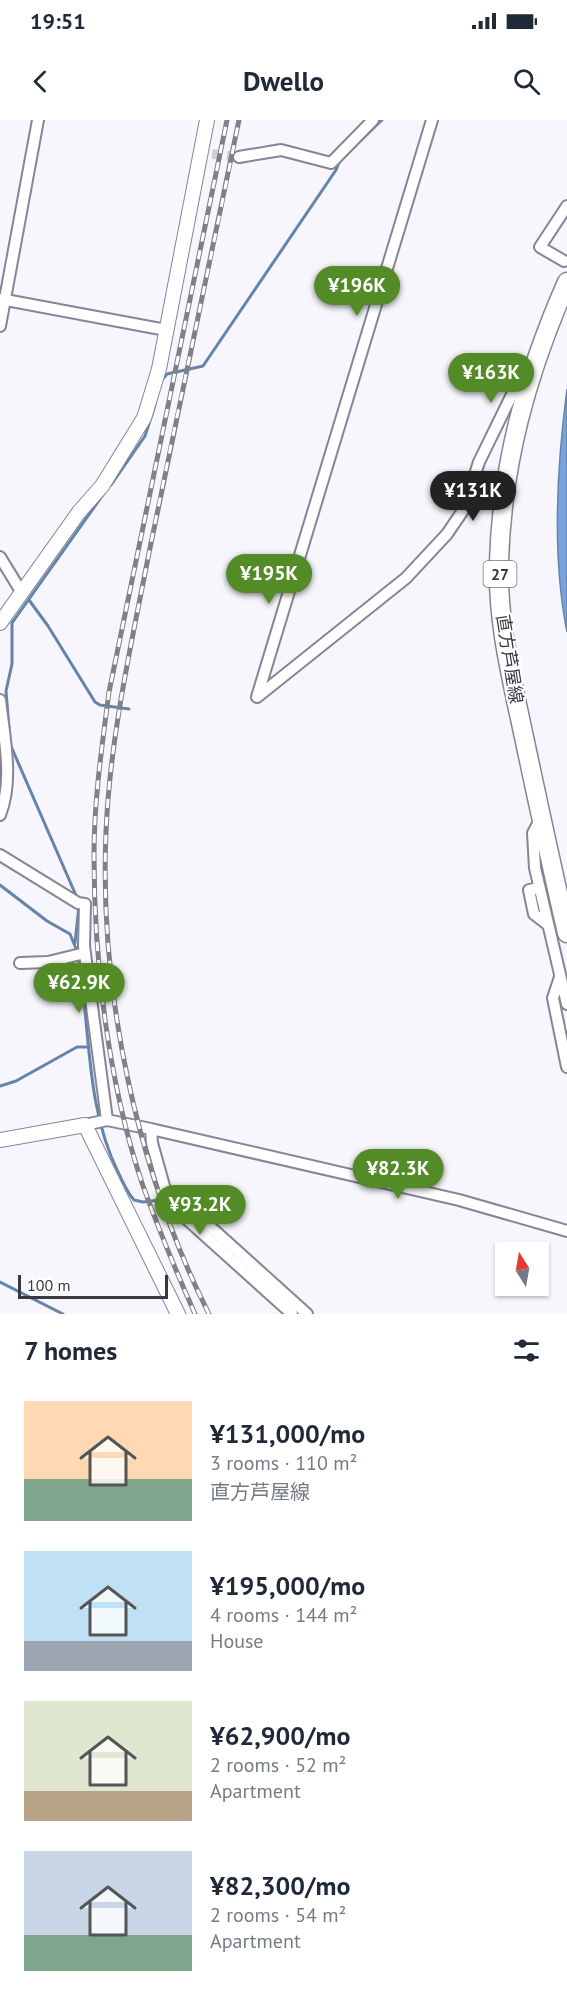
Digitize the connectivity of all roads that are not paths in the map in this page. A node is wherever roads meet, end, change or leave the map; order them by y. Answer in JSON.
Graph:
{"nodes":[{"id":1,"x":38,"y":120,"type":"edge"},
{"id":2,"x":207,"y":120,"type":"edge"},
{"id":3,"x":373,"y":120,"type":"edge"},
{"id":4,"x":432,"y":120,"type":"edge"},
{"id":5,"x":239,"y":157,"type":"tunnel mouth"},
{"id":6,"x":567,"y":206,"type":"edge"},
{"id":7,"x":564,"y":261,"type":"dead end"},
{"id":8,"x":567,"y":282,"type":"edge"},
{"id":9,"x":2,"y":299,"type":"edge"},
{"id":10,"x":0,"y":326,"type":"edge"},
{"id":11,"x":166,"y":330,"type":"junction"},
{"id":12,"x":531,"y":372,"type":"junction"},
{"id":13,"x":0,"y":557,"type":"edge"},
{"id":14,"x":22,"y":593,"type":"junction"},
{"id":15,"x":0,"y":623,"type":"edge"},
{"id":16,"x":0,"y":700,"type":"edge"},
{"id":17,"x":0,"y":815,"type":"edge"},
{"id":18,"x":541,"y":818,"type":"junction"},
{"id":19,"x":0,"y":855,"type":"edge"},
{"id":20,"x":567,"y":933,"type":"edge"},
{"id":21,"x":85,"y":953,"type":"junction"},
{"id":22,"x":20,"y":963,"type":"dead end"},
{"id":23,"x":560,"y":977,"type":"junction"},
{"id":24,"x":567,"y":1004,"type":"edge"},
{"id":25,"x":567,"y":1066,"type":"edge"},
{"id":26,"x":97,"y":1123,"type":"junction"},
{"id":27,"x":151,"y":1129,"type":"junction"},
{"id":28,"x":0,"y":1140,"type":"edge"},
{"id":29,"x":171,"y":1204,"type":"dead end"},
{"id":30,"x":567,"y":1231,"type":"edge"},
{"id":31,"x":178,"y":1314,"type":"edge"},
{"id":32,"x":292,"y":1314,"type":"edge"},
{"id":33,"x":308,"y":1314,"type":"edge"}],
"edges":[{"from":1,"to":9,"type":"street"},
{"from":2,"to":11,"type":"street"},
{"from":3,"to":5,"type":"street"},
{"from":4,"to":12,"type":"street"},
{"from":6,"to":7,"type":"street"},
{"from":8,"to":12,"type":"main road","name":"直方芦屋線","number":"27"},
{"from":9,"to":10,"type":"street"},
{"from":9,"to":11,"type":"street"},
{"from":11,"to":14,"type":"street"},
{"from":12,"to":18,"type":"main road","name":"直方芦屋線","number":"27"},
{"from":13,"to":14,"type":"street"},
{"from":14,"to":15,"type":"street"},
{"from":16,"to":17,"type":"street"},
{"from":18,"to":20,"type":"main road","name":"直方芦屋線","number":"27"},
{"from":18,"to":23,"type":"street"},
{"from":19,"to":21,"type":"street"},
{"from":21,"to":22,"type":"street"},
{"from":21,"to":26,"type":"street"},
{"from":23,"to":24,"type":"street"},
{"from":23,"to":25,"type":"street"},
{"from":26,"to":27,"type":"street"},
{"from":26,"to":28,"type":"street"},
{"from":26,"to":31,"type":"street"},
{"from":27,"to":30,"type":"street"},
{"from":27,"to":33,"type":"street"},
{"from":29,"to":32,"type":"street"}]}
